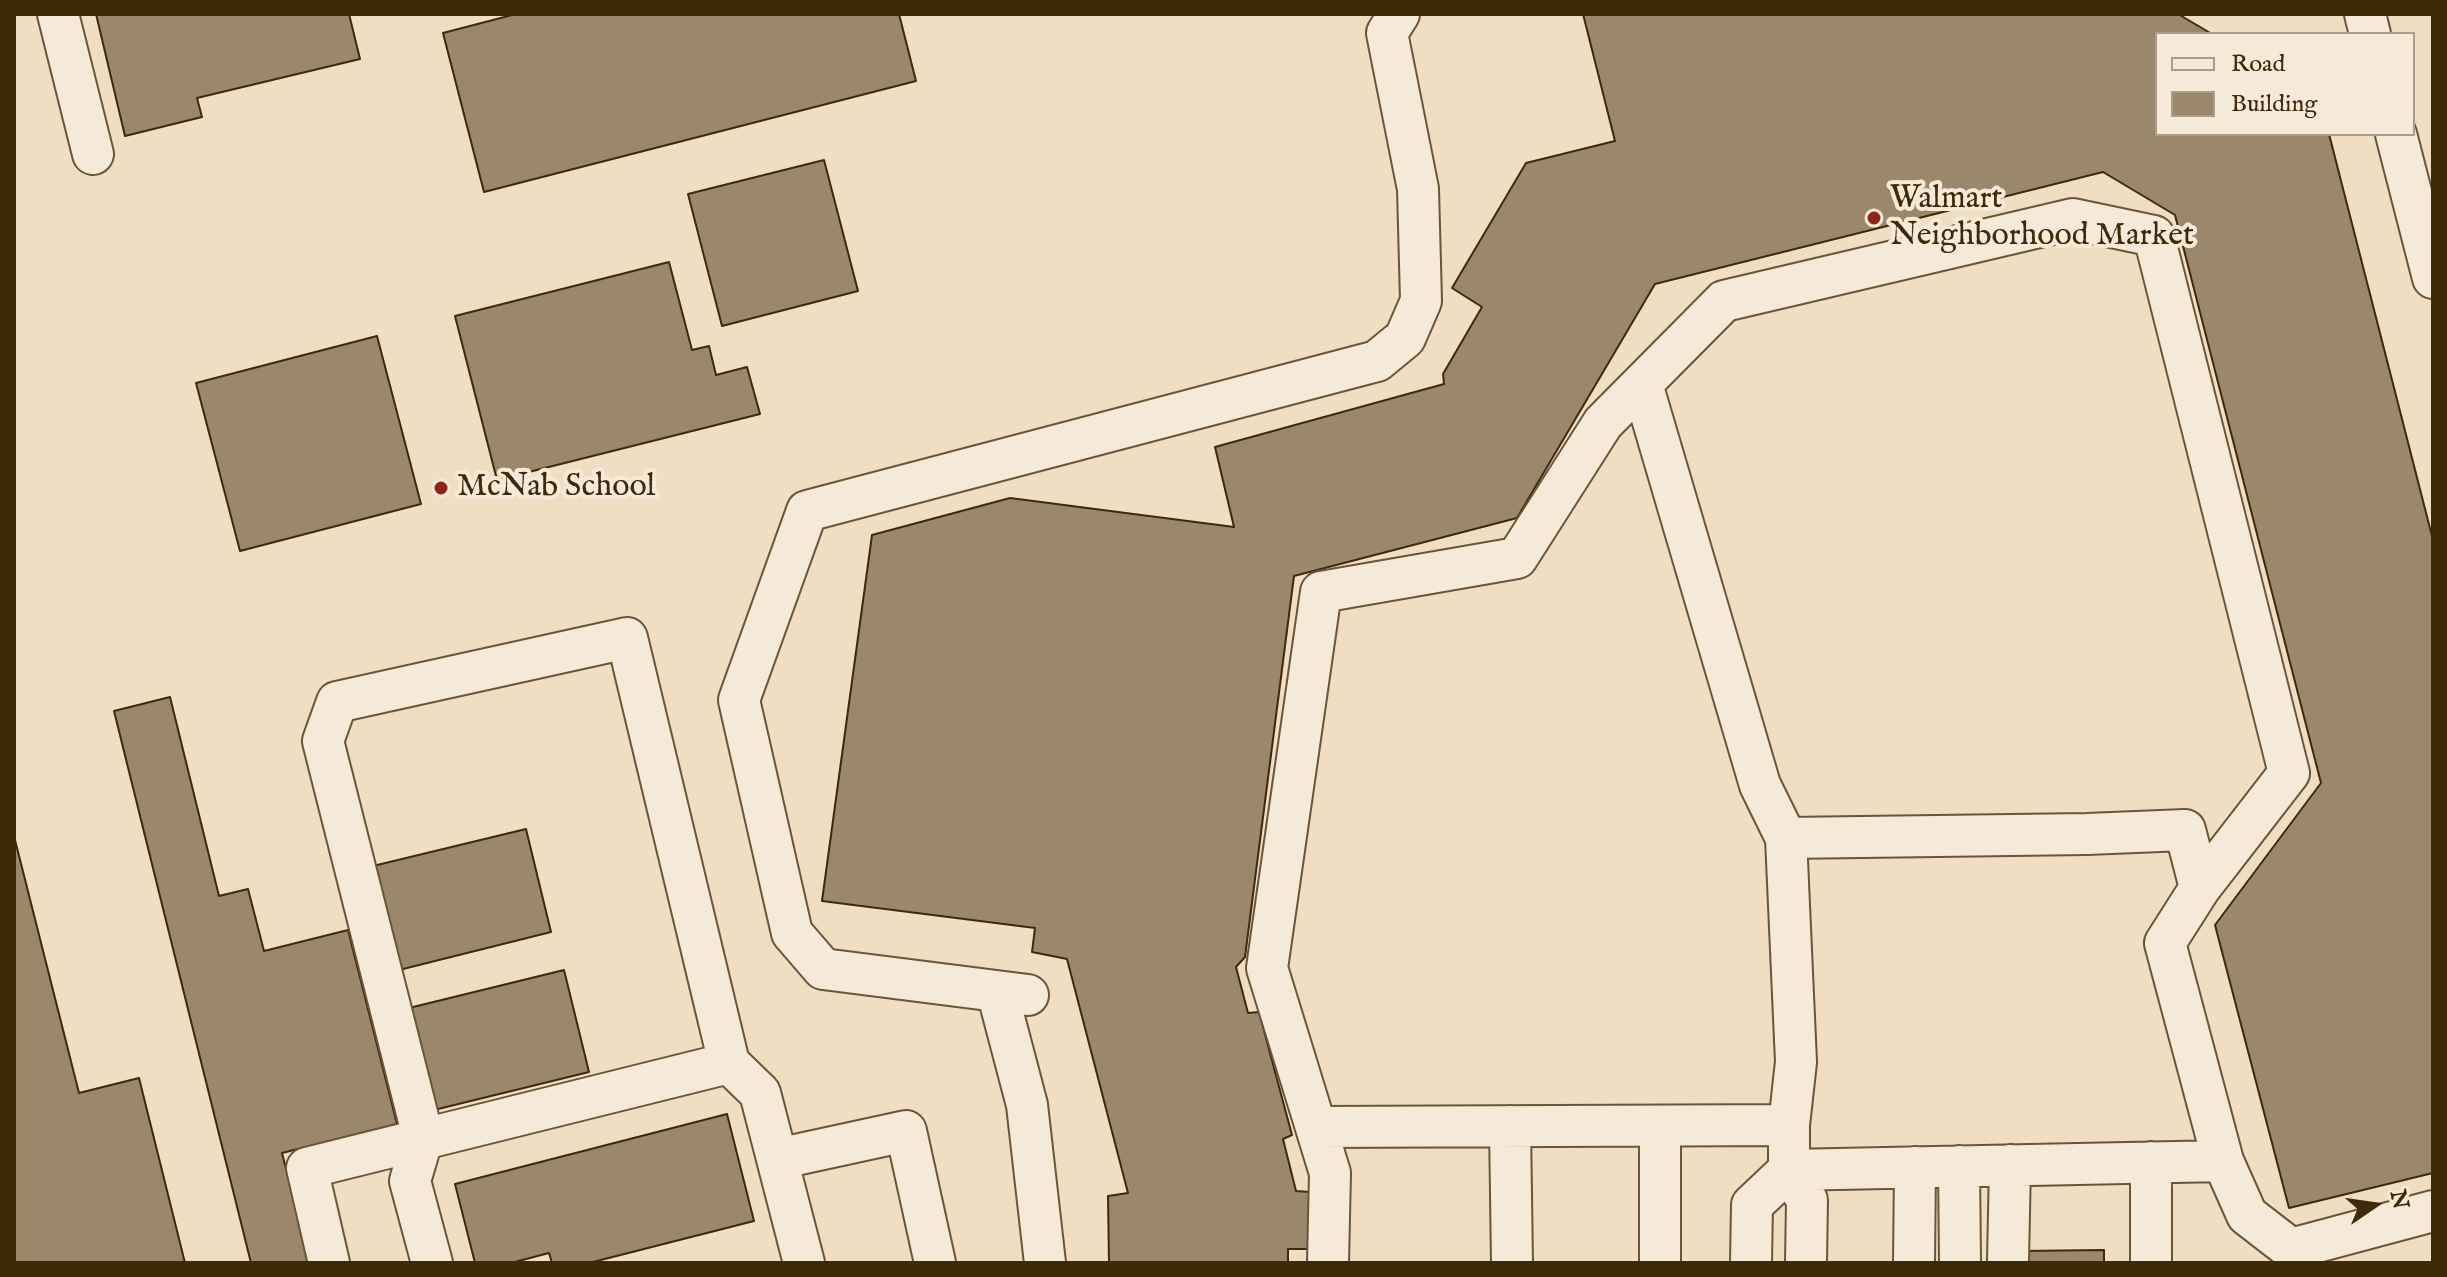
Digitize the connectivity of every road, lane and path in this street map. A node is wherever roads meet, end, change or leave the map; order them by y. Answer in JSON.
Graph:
{"nodes":[{"id":1,"x":58,"y":14,"type":"edge"},
{"id":2,"x":1399,"y":14,"type":"edge"},
{"id":3,"x":2397,"y":136,"type":"edge"},
{"id":4,"x":93,"y":154,"type":"dead end"},
{"id":5,"x":2433,"y":278,"type":"edge"},
{"id":6,"x":1642,"y":384,"type":"junction"},
{"id":7,"x":1786,"y":838,"type":"junction"},
{"id":8,"x":2200,"y":888,"type":"junction"},
{"id":9,"x":729,"y":1063,"type":"junction"},
{"id":10,"x":1789,"y":1125,"type":"junction"},
{"id":11,"x":1510,"y":1126,"type":"junction"},
{"id":12,"x":1660,"y":1126,"type":"junction"},
{"id":13,"x":1318,"y":1127,"type":"junction"},
{"id":14,"x":423,"y":1137,"type":"junction"},
{"id":15,"x":777,"y":1159,"type":"junction"},
{"id":16,"x":2223,"y":1161,"type":"junction"},
{"id":17,"x":2151,"y":1162,"type":"junction"},
{"id":18,"x":1984,"y":1165,"type":"junction"},
{"id":19,"x":1915,"y":1167,"type":"junction"},
{"id":20,"x":1789,"y":1170,"type":"junction"},
{"id":21,"x":2433,"y":1211,"type":"edge"},
{"id":22,"x":2291,"y":1256,"type":"edge"},
{"id":23,"x":1984,"y":1262,"type":"edge"},
{"id":24,"x":329,"y":1263,"type":"edge"},
{"id":25,"x":432,"y":1263,"type":"edge"},
{"id":26,"x":804,"y":1263,"type":"edge"},
{"id":27,"x":935,"y":1263,"type":"edge"},
{"id":28,"x":1045,"y":1263,"type":"edge"},
{"id":29,"x":1328,"y":1263,"type":"edge"},
{"id":30,"x":1512,"y":1263,"type":"edge"},
{"id":31,"x":1660,"y":1263,"type":"edge"},
{"id":32,"x":1751,"y":1263,"type":"edge"},
{"id":33,"x":1806,"y":1263,"type":"edge"},
{"id":34,"x":1914,"y":1263,"type":"edge"},
{"id":35,"x":2151,"y":1263,"type":"edge"}],
"edges":[{"from":1,"to":4,"type":"lane"},
{"from":2,"to":28,"type":"lane"},
{"from":3,"to":5,"type":"lane"},
{"from":6,"to":7,"type":"lane"},
{"from":6,"to":8,"type":"lane"},
{"from":6,"to":13,"type":"lane"},
{"from":7,"to":8,"type":"lane"},
{"from":7,"to":10,"type":"lane"},
{"from":8,"to":16,"type":"lane"},
{"from":9,"to":14,"type":"lane"},
{"from":9,"to":14,"type":"lane"},
{"from":9,"to":15,"type":"lane"},
{"from":10,"to":12,"type":"lane"},
{"from":10,"to":20,"type":"lane"},
{"from":11,"to":12,"type":"lane"},
{"from":11,"to":13,"type":"lane"},
{"from":11,"to":30,"type":"lane"},
{"from":12,"to":31,"type":"lane"},
{"from":13,"to":29,"type":"lane"},
{"from":14,"to":24,"type":"lane"},
{"from":14,"to":25,"type":"lane"},
{"from":15,"to":26,"type":"lane"},
{"from":15,"to":27,"type":"lane"},
{"from":16,"to":17,"type":"lane"},
{"from":16,"to":22,"type":"lane"},
{"from":17,"to":18,"type":"lane"},
{"from":17,"to":35,"type":"lane"},
{"from":18,"to":19,"type":"lane"},
{"from":18,"to":23,"type":"lane"},
{"from":19,"to":20,"type":"lane"},
{"from":19,"to":34,"type":"lane"},
{"from":20,"to":32,"type":"lane"},
{"from":20,"to":33,"type":"lane"},
{"from":21,"to":22,"type":"lane"}]}
